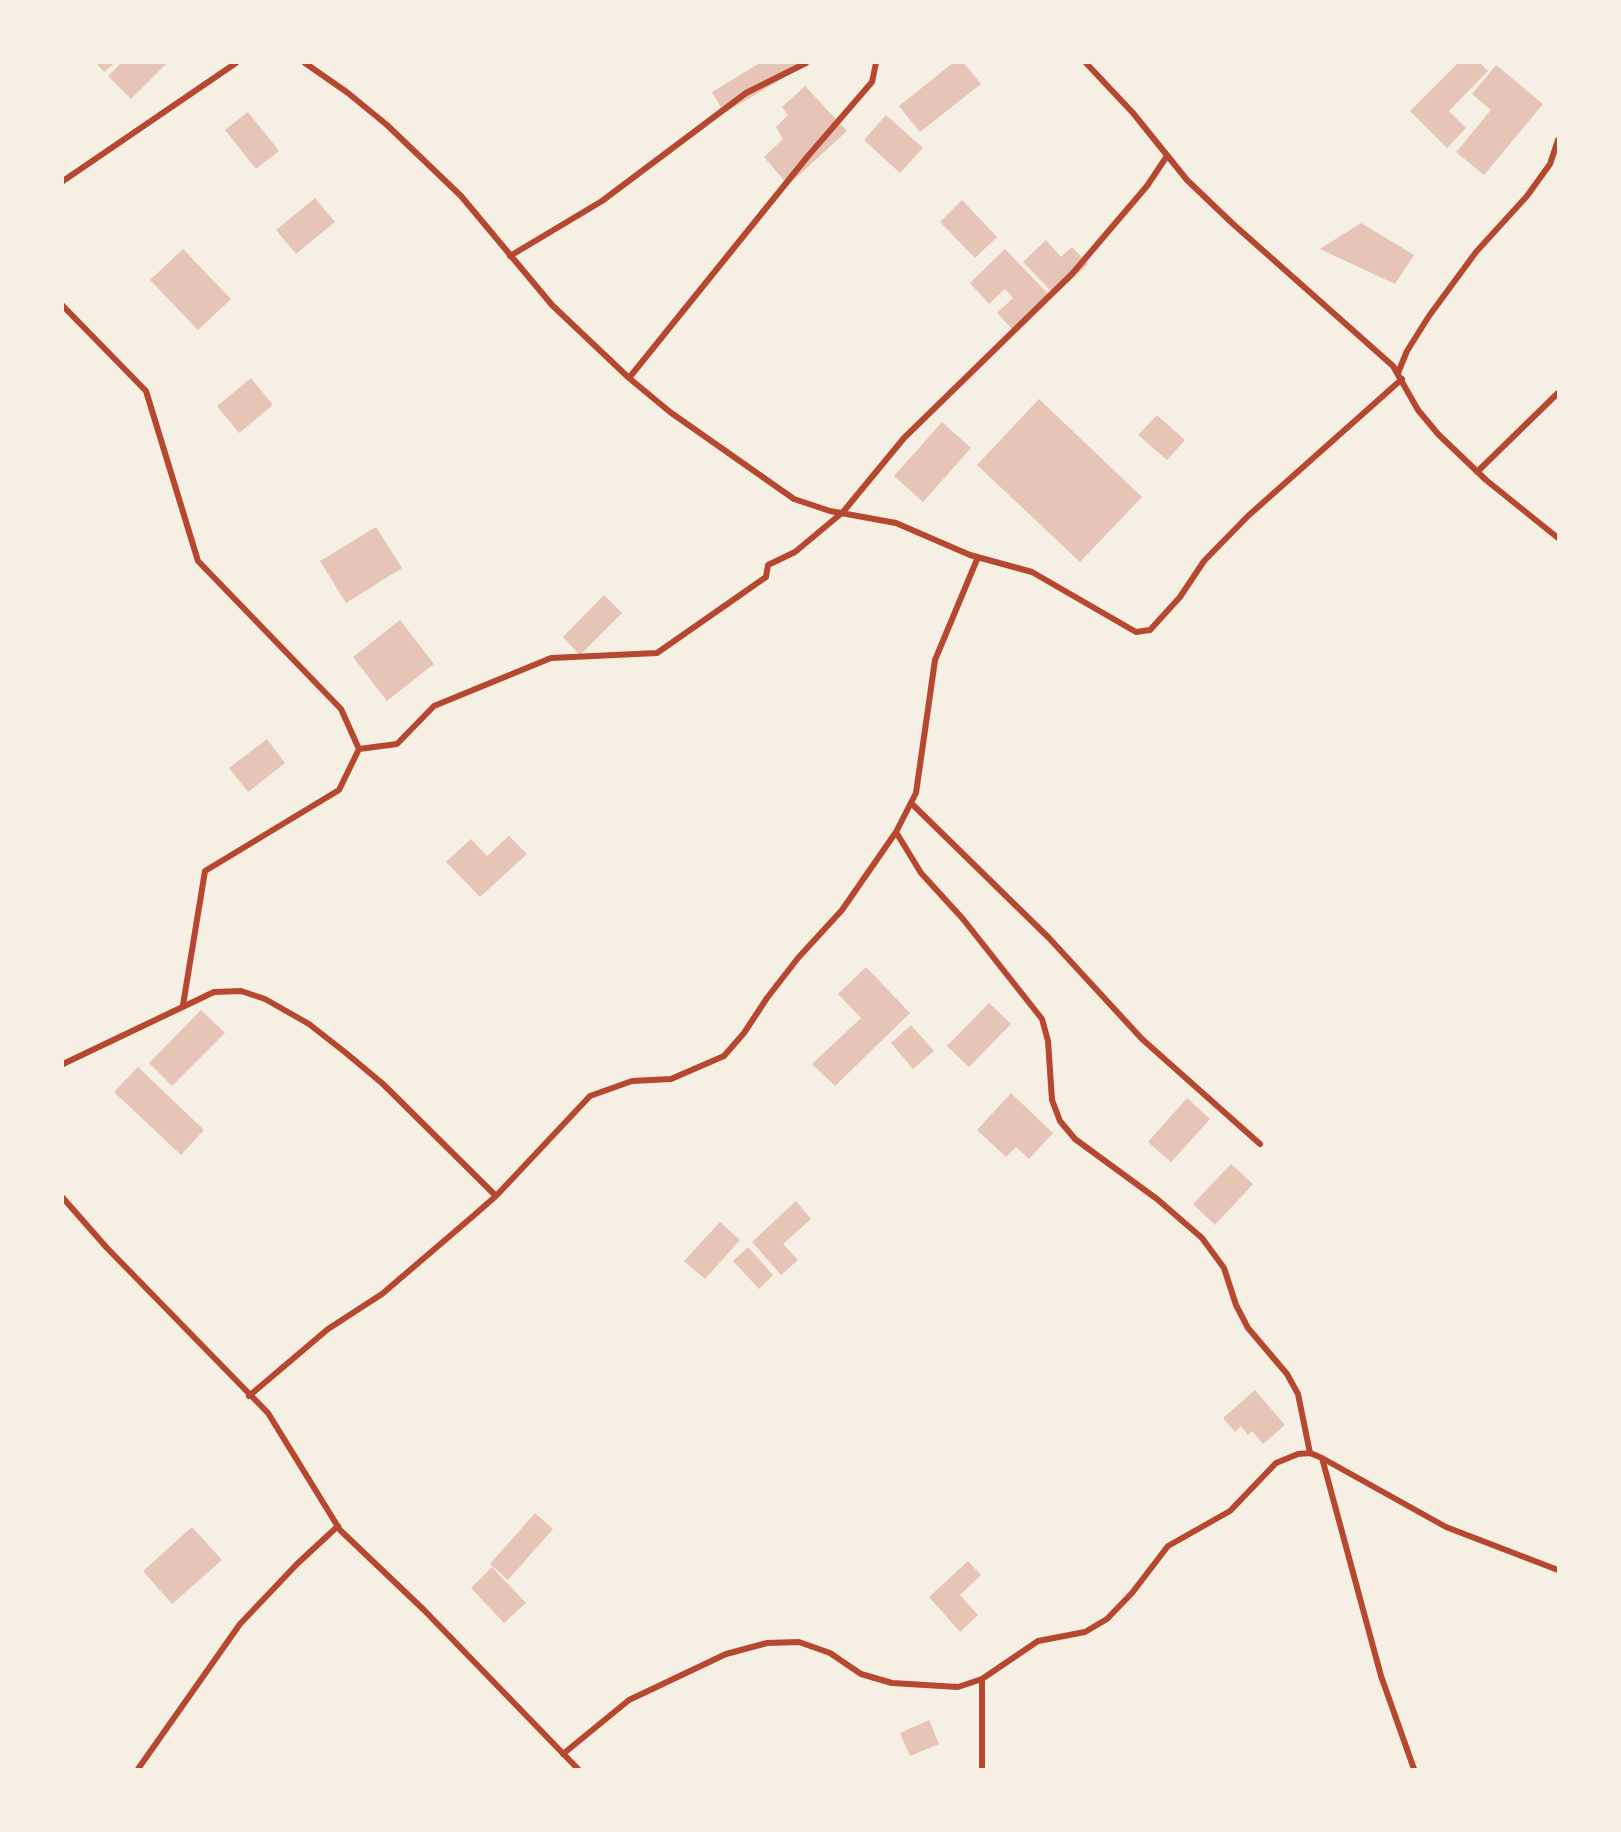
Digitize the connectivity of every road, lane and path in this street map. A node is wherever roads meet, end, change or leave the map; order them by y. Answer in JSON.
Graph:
{"nodes":[{"id":1,"x":236,"y":63,"type":"edge"},
{"id":2,"x":305,"y":63,"type":"edge"},
{"id":3,"x":806,"y":63,"type":"edge"},
{"id":4,"x":876,"y":63,"type":"edge"},
{"id":5,"x":1086,"y":63,"type":"edge"},
{"id":6,"x":1558,"y":140,"type":"edge"},
{"id":7,"x":1167,"y":156,"type":"junction"},
{"id":8,"x":63,"y":181,"type":"edge"},
{"id":9,"x":510,"y":256,"type":"junction"},
{"id":10,"x":63,"y":306,"type":"edge"},
{"id":11,"x":1400,"y":376,"type":"junction"},
{"id":12,"x":629,"y":378,"type":"junction"},
{"id":13,"x":1558,"y":393,"type":"edge"},
{"id":14,"x":1477,"y":472,"type":"junction"},
{"id":15,"x":843,"y":512,"type":"junction"},
{"id":16,"x":1558,"y":538,"type":"edge"},
{"id":17,"x":978,"y":557,"type":"junction"},
{"id":18,"x":359,"y":749,"type":"junction"},
{"id":19,"x":911,"y":803,"type":"junction"},
{"id":20,"x":896,"y":831,"type":"junction"},
{"id":21,"x":183,"y":1005,"type":"junction"},
{"id":22,"x":63,"y":1064,"type":"edge"},
{"id":23,"x":1260,"y":1144,"type":"dead end"},
{"id":24,"x":496,"y":1196,"type":"junction"},
{"id":25,"x":63,"y":1198,"type":"edge"},
{"id":26,"x":249,"y":1396,"type":"junction"},
{"id":27,"x":1310,"y":1453,"type":"junction"},
{"id":28,"x":1322,"y":1458,"type":"junction"},
{"id":29,"x":338,"y":1526,"type":"junction"},
{"id":30,"x":1558,"y":1570,"type":"edge"},
{"id":31,"x":982,"y":1679,"type":"junction"},
{"id":32,"x":563,"y":1754,"type":"junction"},
{"id":33,"x":138,"y":1769,"type":"edge"},
{"id":34,"x":578,"y":1769,"type":"edge"},
{"id":35,"x":982,"y":1769,"type":"edge"},
{"id":36,"x":1414,"y":1769,"type":"edge"}],
"edges":[{"from":1,"to":8,"type":"street"},
{"from":2,"to":9,"type":"street"},
{"from":3,"to":9,"type":"street"},
{"from":4,"to":12,"type":"street"},
{"from":5,"to":7,"type":"street"},
{"from":6,"to":11,"type":"street"},
{"from":7,"to":11,"type":"street"},
{"from":7,"to":15,"type":"street"},
{"from":9,"to":12,"type":"street"},
{"from":10,"to":18,"type":"street"},
{"from":11,"to":14,"type":"street"},
{"from":11,"to":17,"type":"street"},
{"from":12,"to":15,"type":"street"},
{"from":13,"to":14,"type":"street"},
{"from":14,"to":16,"type":"street"},
{"from":15,"to":17,"type":"street"},
{"from":15,"to":18,"type":"street"},
{"from":17,"to":19,"type":"street"},
{"from":18,"to":21,"type":"street"},
{"from":19,"to":20,"type":"street"},
{"from":19,"to":23,"type":"street"},
{"from":20,"to":24,"type":"street"},
{"from":20,"to":27,"type":"street"},
{"from":21,"to":22,"type":"street"},
{"from":21,"to":24,"type":"street"},
{"from":24,"to":26,"type":"street"},
{"from":25,"to":26,"type":"street"},
{"from":26,"to":29,"type":"street"},
{"from":27,"to":28,"type":"street"},
{"from":27,"to":31,"type":"street"},
{"from":28,"to":30,"type":"street"},
{"from":28,"to":36,"type":"street"},
{"from":29,"to":32,"type":"street"},
{"from":29,"to":33,"type":"street"},
{"from":31,"to":32,"type":"street"},
{"from":31,"to":35,"type":"street"},
{"from":32,"to":34,"type":"street"}]}
